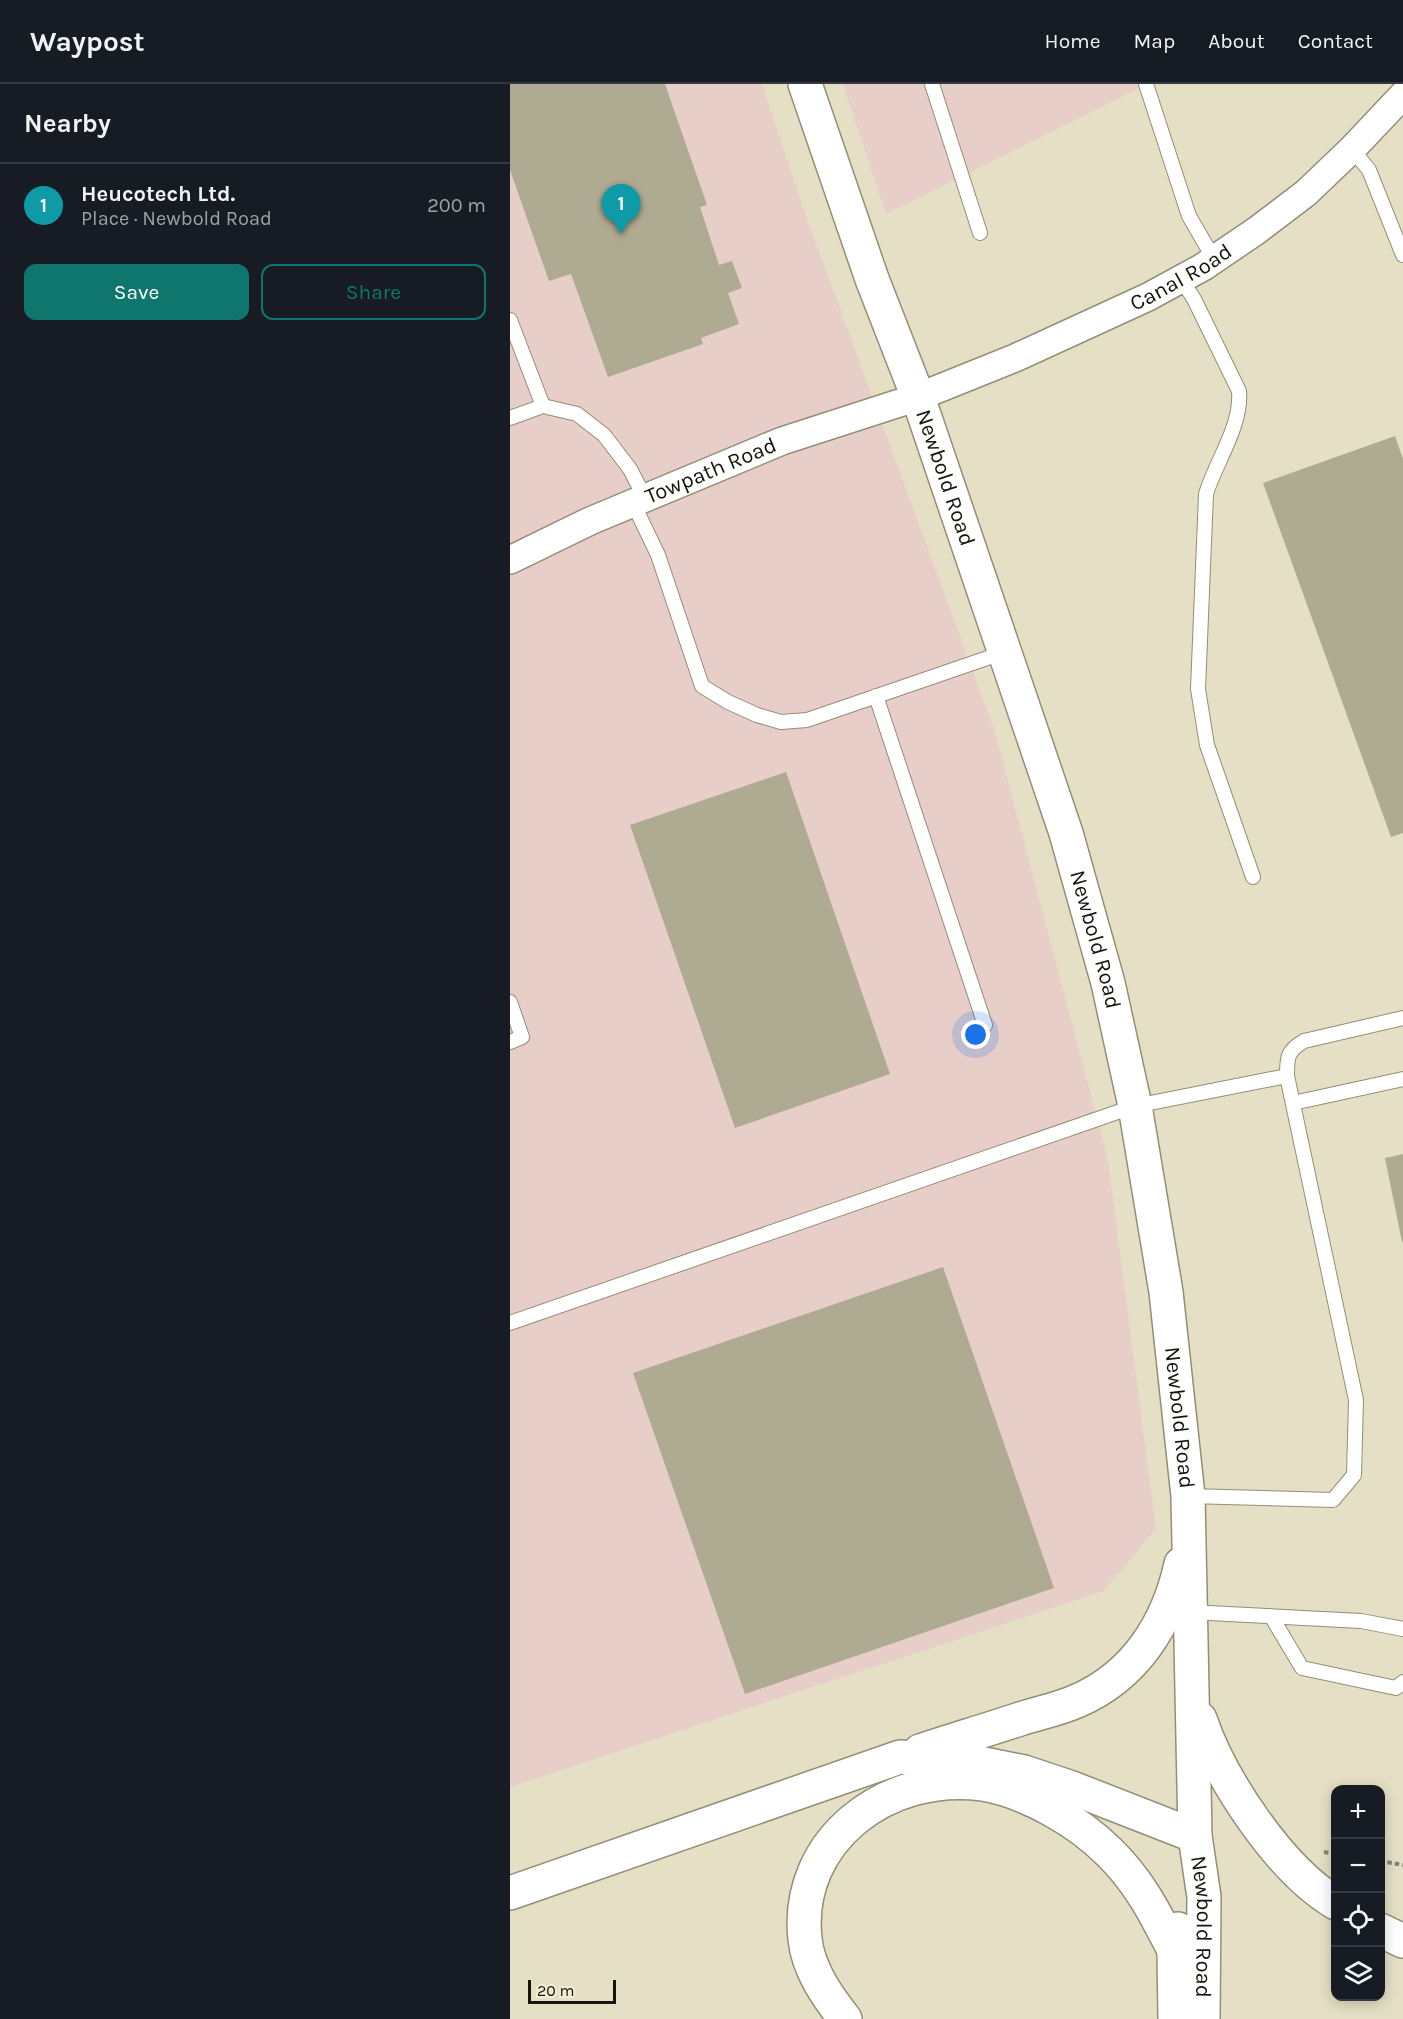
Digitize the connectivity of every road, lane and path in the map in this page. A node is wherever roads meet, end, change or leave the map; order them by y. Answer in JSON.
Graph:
{"nodes":[{"id":1,"x":805,"y":84,"type":"edge"},
{"id":2,"x":932,"y":84,"type":"edge"},
{"id":3,"x":1146,"y":84,"type":"edge"},
{"id":4,"x":1403,"y":95,"type":"edge"},
{"id":5,"x":1352,"y":150,"type":"junction"},
{"id":6,"x":980,"y":232,"type":"dead end"},
{"id":7,"x":1403,"y":255,"type":"edge"},
{"id":8,"x":1214,"y":259,"type":"junction"},
{"id":9,"x":1181,"y":279,"type":"junction"},
{"id":10,"x":510,"y":320,"type":"edge"},
{"id":11,"x":918,"y":397,"type":"junction"},
{"id":12,"x":543,"y":406,"type":"junction"},
{"id":13,"x":510,"y":418,"type":"edge"},
{"id":14,"x":639,"y":501,"type":"junction"},
{"id":15,"x":510,"y":560,"type":"edge"},
{"id":16,"x":1005,"y":652,"type":"junction"},
{"id":17,"x":876,"y":696,"type":"junction"},
{"id":18,"x":1253,"y":877,"type":"dead end"},
{"id":19,"x":510,"y":1002,"type":"edge"},
{"id":20,"x":1403,"y":1018,"type":"edge"},
{"id":21,"x":985,"y":1025,"type":"dead end"},
{"id":22,"x":510,"y":1042,"type":"edge"},
{"id":23,"x":1287,"y":1076,"type":"junction"},
{"id":24,"x":1403,"y":1078,"type":"edge"},
{"id":25,"x":1293,"y":1103,"type":"junction"},
{"id":26,"x":1135,"y":1106,"type":"junction"},
{"id":27,"x":510,"y":1323,"type":"edge"},
{"id":28,"x":1188,"y":1496,"type":"junction"},
{"id":29,"x":1188,"y":1533,"type":"junction"},
{"id":30,"x":1190,"y":1612,"type":"junction"},
{"id":31,"x":1271,"y":1616,"type":"junction"},
{"id":32,"x":1403,"y":1629,"type":"edge"},
{"id":33,"x":1403,"y":1682,"type":"edge"},
{"id":34,"x":1192,"y":1693,"type":"junction"},
{"id":35,"x":900,"y":1757,"type":"junction"},
{"id":36,"x":1195,"y":1836,"type":"junction"},
{"id":37,"x":1385,"y":1862,"type":"edge"},
{"id":38,"x":1403,"y":1864,"type":"edge"},
{"id":39,"x":510,"y":1893,"type":"edge"},
{"id":40,"x":1331,"y":1900,"type":"edge"},
{"id":41,"x":1385,"y":1932,"type":"edge"},
{"id":42,"x":1403,"y":1941,"type":"edge"},
{"id":43,"x":1174,"y":1950,"type":"junction"},
{"id":44,"x":845,"y":2019,"type":"edge"},
{"id":45,"x":1175,"y":2019,"type":"edge"},
{"id":46,"x":1203,"y":2019,"type":"edge"}],
"edges":[{"from":1,"to":11,"type":"main road","name":"Newbold Road"},
{"from":2,"to":6,"type":"lane"},
{"from":3,"to":8,"type":"lane"},
{"from":4,"to":5,"type":"street","name":"Canal Road"},
{"from":5,"to":7,"type":"lane"},
{"from":5,"to":8,"type":"street","name":"Canal Road"},
{"from":8,"to":9,"type":"street","name":"Canal Road"},
{"from":9,"to":11,"type":"street","name":"Canal Road"},
{"from":9,"to":18,"type":"lane"},
{"from":10,"to":12,"type":"lane"},
{"from":11,"to":14,"type":"street","name":"Towpath Road"},
{"from":11,"to":16,"type":"main road","name":"Newbold Road"},
{"from":12,"to":13,"type":"lane"},
{"from":12,"to":14,"type":"lane"},
{"from":14,"to":15,"type":"street","name":"Towpath Road"},
{"from":14,"to":17,"type":"lane"},
{"from":16,"to":17,"type":"lane"},
{"from":16,"to":26,"type":"main road","name":"Newbold Road"},
{"from":17,"to":21,"type":"lane"},
{"from":19,"to":22,"type":"lane"},
{"from":20,"to":23,"type":"lane"},
{"from":23,"to":25,"type":"lane"},
{"from":23,"to":26,"type":"lane"},
{"from":24,"to":25,"type":"lane"},
{"from":25,"to":28,"type":"lane"},
{"from":26,"to":27,"type":"lane"},
{"from":26,"to":28,"type":"main road","name":"Newbold Road"},
{"from":28,"to":29,"type":"main road","name":"Newbold Road"},
{"from":29,"to":30,"type":"main road","name":"Newbold Road"},
{"from":29,"to":35,"type":"main road"},
{"from":30,"to":31,"type":"lane"},
{"from":30,"to":34,"type":"main road","name":"Newbold Road"},
{"from":31,"to":32,"type":"lane"},
{"from":31,"to":33,"type":"lane"},
{"from":34,"to":36,"type":"main road","name":"Newbold Road"},
{"from":34,"to":40,"type":"main road"},
{"from":35,"to":36,"type":"main road"},
{"from":35,"to":39,"type":"main road"},
{"from":36,"to":43,"type":"main road","name":"Newbold Road"},
{"from":36,"to":46,"type":"main road","name":"Newbold Road"},
{"from":37,"to":38,"type":"path"},
{"from":41,"to":42,"type":"main road"},
{"from":43,"to":44,"type":"main road"},
{"from":43,"to":45,"type":"main road","name":"Newbold Road"}]}
